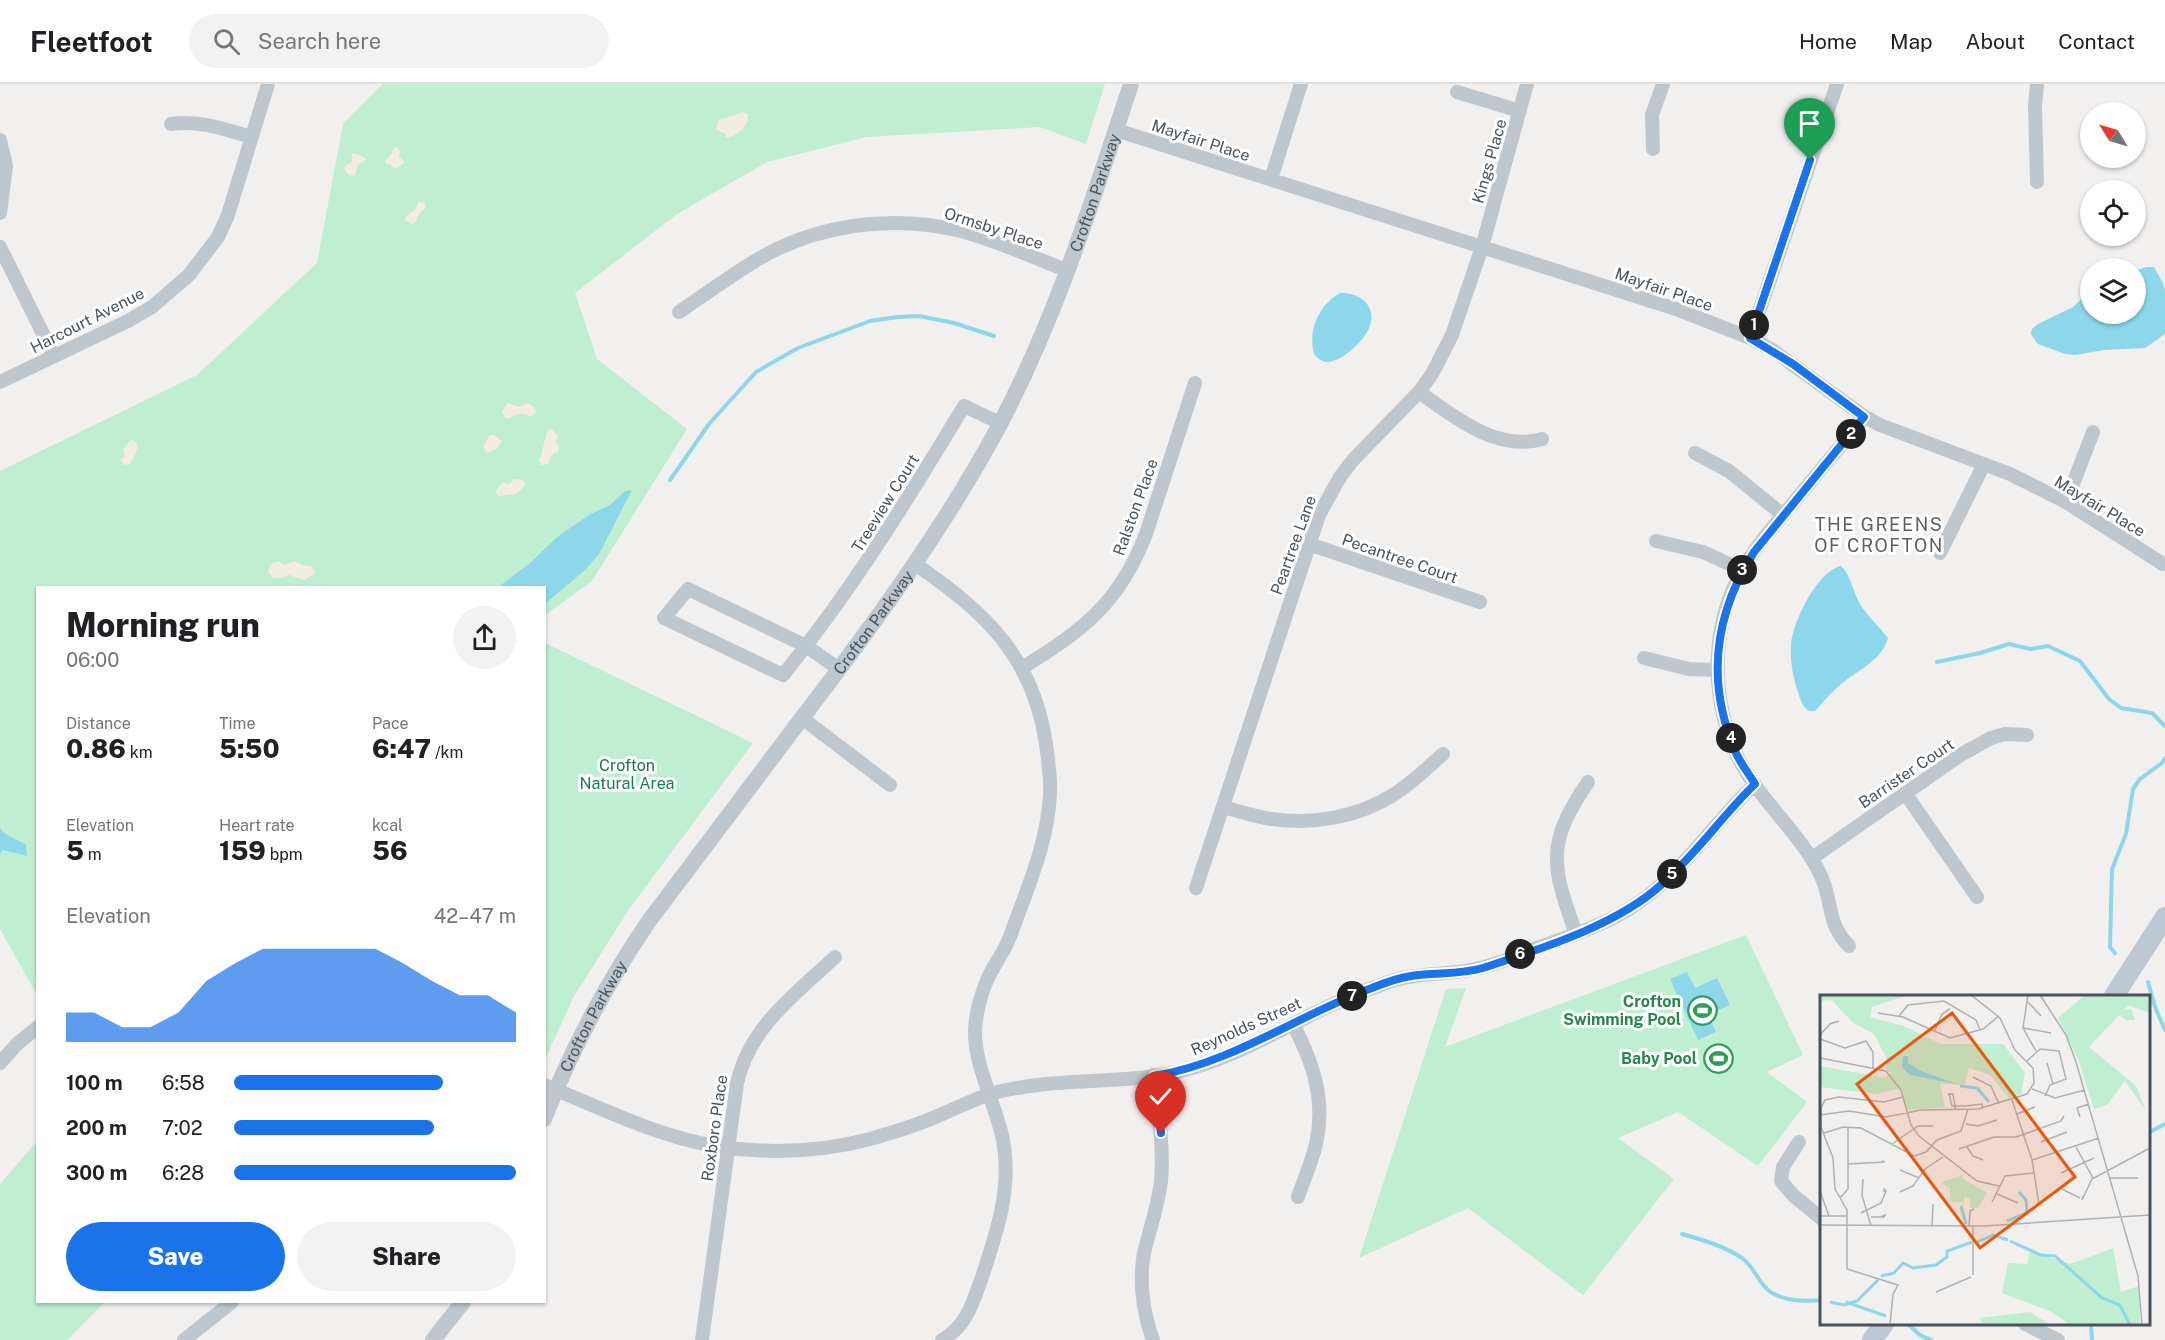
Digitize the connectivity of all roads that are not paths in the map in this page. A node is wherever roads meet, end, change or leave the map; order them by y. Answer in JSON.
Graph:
{"nodes":[{"id":1,"x":268,"y":84,"type":"edge"},
{"id":2,"x":1131,"y":84,"type":"edge"},
{"id":3,"x":1301,"y":84,"type":"edge"},
{"id":4,"x":1527,"y":84,"type":"edge"},
{"id":5,"x":1663,"y":84,"type":"edge"},
{"id":6,"x":1837,"y":84,"type":"edge"},
{"id":7,"x":2037,"y":84,"type":"edge"},
{"id":8,"x":1456,"y":92,"type":"dead end"},
{"id":9,"x":1520,"y":111,"type":"junction"},
{"id":10,"x":171,"y":124,"type":"dead end"},
{"id":11,"x":1116,"y":130,"type":"junction"},
{"id":12,"x":251,"y":137,"type":"junction"},
{"id":13,"x":0,"y":141,"type":"edge"},
{"id":14,"x":1653,"y":149,"type":"dead end"},
{"id":15,"x":1271,"y":179,"type":"junction"},
{"id":16,"x":2037,"y":182,"type":"dead end"},
{"id":17,"x":0,"y":213,"type":"edge"},
{"id":18,"x":0,"y":239,"type":"edge"},
{"id":19,"x":0,"y":247,"type":"edge"},
{"id":20,"x":1482,"y":247,"type":"junction"},
{"id":21,"x":1068,"y":271,"type":"junction"},
{"id":22,"x":679,"y":312,"type":"dead end"},
{"id":23,"x":1750,"y":338,"type":"junction"},
{"id":24,"x":54,"y":356,"type":"junction"},
{"id":25,"x":0,"y":382,"type":"edge"},
{"id":26,"x":1195,"y":383,"type":"dead end"},
{"id":27,"x":1419,"y":392,"type":"junction"},
{"id":28,"x":1864,"y":417,"type":"junction"},
{"id":29,"x":1000,"y":423,"type":"junction"},
{"id":30,"x":2093,"y":432,"type":"dead end"},
{"id":31,"x":1542,"y":439,"type":"dead end"},
{"id":32,"x":1695,"y":453,"type":"dead end"},
{"id":33,"x":1984,"y":464,"type":"junction"},
{"id":34,"x":2066,"y":502,"type":"junction"},
{"id":35,"x":1783,"y":515,"type":"junction"},
{"id":36,"x":1656,"y":541,"type":"dead end"},
{"id":37,"x":1309,"y":544,"type":"junction"},
{"id":38,"x":1940,"y":553,"type":"dead end"},
{"id":39,"x":915,"y":564,"type":"junction"},
{"id":40,"x":2163,"y":564,"type":"dead end"},
{"id":41,"x":1742,"y":570,"type":"junction"},
{"id":42,"x":1480,"y":602,"type":"dead end"},
{"id":43,"x":806,"y":646,"type":"junction"},
{"id":44,"x":1644,"y":658,"type":"dead end"},
{"id":45,"x":1022,"y":668,"type":"junction"},
{"id":46,"x":839,"y":669,"type":"junction"},
{"id":47,"x":1717,"y":670,"type":"junction"},
{"id":48,"x":802,"y":718,"type":"junction"},
{"id":49,"x":2026,"y":735,"type":"dead end"},
{"id":50,"x":1443,"y":754,"type":"dead end"},
{"id":51,"x":1588,"y":782,"type":"dead end"},
{"id":52,"x":1755,"y":784,"type":"junction"},
{"id":53,"x":890,"y":785,"type":"dead end"},
{"id":54,"x":1905,"y":793,"type":"junction"},
{"id":55,"x":1223,"y":807,"type":"junction"},
{"id":56,"x":1812,"y":858,"type":"junction"},
{"id":57,"x":1196,"y":888,"type":"dead end"},
{"id":58,"x":1977,"y":897,"type":"dead end"},
{"id":59,"x":2165,"y":917,"type":"edge"},
{"id":60,"x":1576,"y":934,"type":"junction"},
{"id":61,"x":1849,"y":946,"type":"dead end"},
{"id":62,"x":835,"y":957,"type":"dead end"},
{"id":63,"x":2115,"y":995,"type":"edge"},
{"id":64,"x":1293,"y":1024,"type":"junction"},
{"id":65,"x":36,"y":1029,"type":"edge"},
{"id":66,"x":0,"y":1063,"type":"edge"},
{"id":67,"x":1154,"y":1076,"type":"junction"},
{"id":68,"x":550,"y":1088,"type":"edge"},
{"id":69,"x":990,"y":1094,"type":"junction"},
{"id":70,"x":546,"y":1109,"type":"edge"},
{"id":71,"x":1799,"y":1142,"type":"dead end"},
{"id":72,"x":728,"y":1147,"type":"junction"},
{"id":73,"x":1298,"y":1197,"type":"dead end"},
{"id":74,"x":1820,"y":1218,"type":"edge"},
{"id":75,"x":231,"y":1303,"type":"edge"},
{"id":76,"x":462,"y":1303,"type":"edge"},
{"id":77,"x":1883,"y":1325,"type":"edge"},
{"id":78,"x":2029,"y":1325,"type":"edge"},
{"id":79,"x":184,"y":1340,"type":"edge"},
{"id":80,"x":433,"y":1340,"type":"edge"},
{"id":81,"x":702,"y":1340,"type":"edge"},
{"id":82,"x":942,"y":1340,"type":"edge"},
{"id":83,"x":1153,"y":1340,"type":"edge"},
{"id":84,"x":1872,"y":1340,"type":"edge"},
{"id":85,"x":2058,"y":1340,"type":"edge"}],
"edges":[{"from":1,"to":12,"type":"street","name":"Harcourt Avenue"},
{"from":2,"to":11,"type":"street","name":"Crofton Parkway"},
{"from":3,"to":15,"type":"street"},
{"from":4,"to":9,"type":"street","name":"Kings Place"},
{"from":5,"to":14,"type":"street"},
{"from":6,"to":23,"type":"street"},
{"from":7,"to":16,"type":"street"},
{"from":8,"to":9,"type":"street"},
{"from":9,"to":20,"type":"street","name":"Kings Place"},
{"from":10,"to":12,"type":"street"},
{"from":11,"to":15,"type":"street","name":"Mayfair Place"},
{"from":11,"to":21,"type":"street","name":"Crofton Parkway"},
{"from":12,"to":24,"type":"street","name":"Harcourt Avenue"},
{"from":13,"to":17,"type":"street"},
{"from":15,"to":20,"type":"street","name":"Mayfair Place"},
{"from":18,"to":19,"type":"street"},
{"from":19,"to":24,"type":"street"},
{"from":20,"to":23,"type":"street","name":"Mayfair Place"},
{"from":20,"to":27,"type":"street","name":"Peartree Lane"},
{"from":21,"to":22,"type":"street","name":"Ormsby Place"},
{"from":21,"to":29,"type":"street","name":"Crofton Parkway"},
{"from":23,"to":28,"type":"street","name":"Mayfair Place"},
{"from":24,"to":25,"type":"street","name":"Harcourt Avenue"},
{"from":26,"to":45,"type":"street","name":"Ralston Place"},
{"from":27,"to":31,"type":"street"},
{"from":27,"to":37,"type":"street","name":"Peartree Lane"},
{"from":28,"to":33,"type":"street","name":"Mayfair Place"},
{"from":28,"to":35,"type":"street"},
{"from":29,"to":39,"type":"street","name":"Crofton Parkway"},
{"from":29,"to":43,"type":"street","name":"Treeview Court"},
{"from":30,"to":34,"type":"street"},
{"from":32,"to":35,"type":"street"},
{"from":33,"to":34,"type":"street","name":"Mayfair Place"},
{"from":33,"to":38,"type":"street"},
{"from":34,"to":40,"type":"street","name":"Mayfair Place"},
{"from":35,"to":41,"type":"street"},
{"from":36,"to":41,"type":"street"},
{"from":37,"to":42,"type":"street","name":"Pecantree Court"},
{"from":37,"to":55,"type":"street","name":"Peartree Lane"},
{"from":39,"to":45,"type":"street"},
{"from":39,"to":46,"type":"street","name":"Crofton Parkway"},
{"from":41,"to":47,"type":"street"},
{"from":43,"to":43,"type":"street"},
{"from":43,"to":46,"type":"street"},
{"from":44,"to":47,"type":"street"},
{"from":45,"to":69,"type":"street"},
{"from":46,"to":48,"type":"street","name":"Crofton Parkway"},
{"from":47,"to":52,"type":"street"},
{"from":48,"to":53,"type":"street"},
{"from":48,"to":68,"type":"street","name":"Crofton Parkway"},
{"from":49,"to":54,"type":"street","name":"Barrister Court"},
{"from":50,"to":55,"type":"street"},
{"from":51,"to":60,"type":"street"},
{"from":52,"to":56,"type":"street"},
{"from":52,"to":60,"type":"street","name":"Reynolds Street"},
{"from":54,"to":56,"type":"street","name":"Barrister Court"},
{"from":54,"to":58,"type":"street"},
{"from":55,"to":57,"type":"street","name":"Peartree Lane"},
{"from":56,"to":61,"type":"street"},
{"from":59,"to":63,"type":"main road"},
{"from":60,"to":64,"type":"street","name":"Reynolds Street"},
{"from":62,"to":72,"type":"street","name":"Roxboro Place"},
{"from":64,"to":67,"type":"street","name":"Reynolds Street"},
{"from":64,"to":73,"type":"street"},
{"from":65,"to":66,"type":"street"},
{"from":67,"to":69,"type":"street","name":"Reynolds Street"},
{"from":67,"to":83,"type":"street"},
{"from":68,"to":70,"type":"street","name":"Crofton Parkway"},
{"from":68,"to":72,"type":"street","name":"Reynolds Street"},
{"from":69,"to":72,"type":"street","name":"Reynolds Street"},
{"from":69,"to":82,"type":"street"},
{"from":71,"to":74,"type":"street"},
{"from":72,"to":81,"type":"street","name":"Roxboro Place"},
{"from":75,"to":79,"type":"street"},
{"from":76,"to":80,"type":"street"},
{"from":77,"to":84,"type":"main road"},
{"from":78,"to":85,"type":"street"}]}
